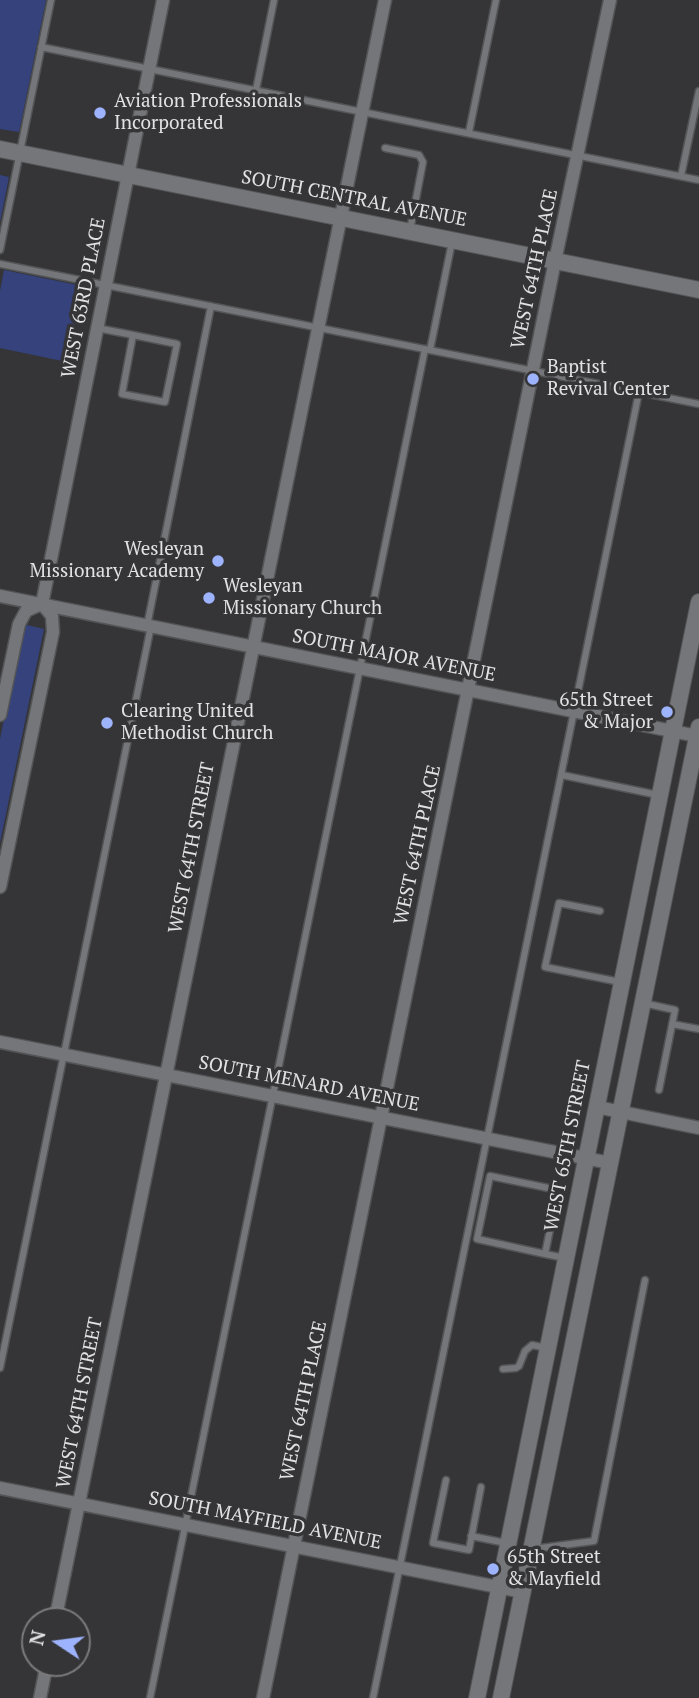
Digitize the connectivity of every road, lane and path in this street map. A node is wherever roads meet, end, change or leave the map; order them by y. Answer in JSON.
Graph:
{"nodes":[{"id":1,"x":51,"y":0,"type":"edge"},
{"id":2,"x":163,"y":0,"type":"edge"},
{"id":3,"x":274,"y":0,"type":"edge"},
{"id":4,"x":385,"y":0,"type":"edge"},
{"id":5,"x":496,"y":0,"type":"edge"},
{"id":6,"x":610,"y":0,"type":"edge"},
{"id":7,"x":41,"y":47,"type":"junction"},
{"id":8,"x":149,"y":69,"type":"junction"},
{"id":9,"x":256,"y":90,"type":"junction"},
{"id":10,"x":699,"y":91,"type":"edge"},
{"id":11,"x":362,"y":111,"type":"junction"},
{"id":12,"x":469,"y":132,"type":"junction"},
{"id":13,"x":385,"y":148,"type":"dead end"},
{"id":14,"x":0,"y":149,"type":"edge"},
{"id":15,"x":20,"y":153,"type":"junction"},
{"id":16,"x":579,"y":155,"type":"junction"},
{"id":17,"x":128,"y":175,"type":"junction"},
{"id":18,"x":681,"y":176,"type":"junction"},
{"id":19,"x":699,"y":180,"type":"edge"},
{"id":20,"x":340,"y":218,"type":"junction"},
{"id":21,"x":409,"y":232,"type":"junction"},
{"id":22,"x":453,"y":241,"type":"junction"},
{"id":23,"x":0,"y":250,"type":"edge"},
{"id":24,"x":555,"y":261,"type":"junction"},
{"id":25,"x":0,"y":264,"type":"edge"},
{"id":26,"x":106,"y":285,"type":"junction"},
{"id":27,"x":699,"y":290,"type":"edge"},
{"id":28,"x":211,"y":306,"type":"junction"},
{"id":29,"x":317,"y":327,"type":"junction"},
{"id":30,"x":97,"y":328,"type":"junction"},
{"id":31,"x":133,"y":335,"type":"junction"},
{"id":32,"x":428,"y":349,"type":"junction"},
{"id":33,"x":534,"y":371,"type":"junction"},
{"id":34,"x":639,"y":392,"type":"junction"},
{"id":35,"x":699,"y":404,"type":"edge"},
{"id":36,"x":0,"y":596,"type":"edge"},
{"id":37,"x":699,"y":603,"type":"edge"},
{"id":38,"x":42,"y":604,"type":"junction"},
{"id":39,"x":149,"y":626,"type":"junction"},
{"id":40,"x":253,"y":647,"type":"junction"},
{"id":41,"x":360,"y":669,"type":"junction"},
{"id":42,"x":692,"y":671,"type":"edge"},
{"id":43,"x":469,"y":691,"type":"junction"},
{"id":44,"x":574,"y":712,"type":"junction"},
{"id":45,"x":0,"y":715,"type":"edge"},
{"id":46,"x":673,"y":731,"type":"junction"},
{"id":47,"x":698,"y":732,"type":"edge"},
{"id":48,"x":562,"y":775,"type":"junction"},
{"id":49,"x":660,"y":795,"type":"junction"},
{"id":50,"x":0,"y":887,"type":"edge"},
{"id":51,"x":600,"y":911,"type":"dead end"},
{"id":52,"x":622,"y":982,"type":"junction"},
{"id":53,"x":643,"y":1003,"type":"junction"},
{"id":54,"x":672,"y":1024,"type":"junction"},
{"id":55,"x":699,"y":1029,"type":"edge"},
{"id":56,"x":0,"y":1042,"type":"edge"},
{"id":57,"x":64,"y":1055,"type":"junction"},
{"id":58,"x":166,"y":1075,"type":"junction"},
{"id":59,"x":659,"y":1090,"type":"dead end"},
{"id":60,"x":274,"y":1096,"type":"junction"},
{"id":61,"x":597,"y":1107,"type":"junction"},
{"id":62,"x":621,"y":1112,"type":"junction"},
{"id":63,"x":382,"y":1118,"type":"junction"},
{"id":64,"x":699,"y":1128,"type":"edge"},
{"id":65,"x":486,"y":1139,"type":"junction"},
{"id":66,"x":587,"y":1158,"type":"junction"},
{"id":67,"x":610,"y":1163,"type":"junction"},
{"id":68,"x":470,"y":1219,"type":"junction"},
{"id":69,"x":480,"y":1222,"type":"junction"},
{"id":70,"x":545,"y":1254,"type":"junction"},
{"id":71,"x":566,"y":1258,"type":"junction"},
{"id":72,"x":645,"y":1280,"type":"dead end"},
{"id":73,"x":548,"y":1348,"type":"junction"},
{"id":74,"x":0,"y":1368,"type":"edge"},
{"id":75,"x":503,"y":1368,"type":"dead end"},
{"id":76,"x":446,"y":1480,"type":"dead end"},
{"id":77,"x":481,"y":1487,"type":"dead end"},
{"id":78,"x":0,"y":1488,"type":"edge"},
{"id":79,"x":79,"y":1504,"type":"junction"},
{"id":80,"x":187,"y":1525,"type":"junction"},
{"id":81,"x":471,"y":1536,"type":"junction"},
{"id":82,"x":508,"y":1544,"type":"junction"},
{"id":83,"x":294,"y":1547,"type":"junction"},
{"id":84,"x":532,"y":1549,"type":"junction"},
{"id":85,"x":400,"y":1568,"type":"junction"},
{"id":86,"x":499,"y":1588,"type":"junction"},
{"id":87,"x":523,"y":1592,"type":"junction"},
{"id":88,"x":58,"y":1607,"type":"edge"},
{"id":89,"x":44,"y":1677,"type":"edge"},
{"id":90,"x":40,"y":1698,"type":"edge"},
{"id":91,"x":150,"y":1698,"type":"edge"},
{"id":92,"x":263,"y":1698,"type":"edge"},
{"id":93,"x":373,"y":1698,"type":"edge"},
{"id":94,"x":477,"y":1698,"type":"edge"},
{"id":95,"x":501,"y":1698,"type":"edge"}],
"edges":[{"from":1,"to":7,"type":"lane"},
{"from":2,"to":8,"type":"street","name":"WEST 63RD PLACE"},
{"from":3,"to":9,"type":"lane"},
{"from":4,"to":11,"type":"street","name":"WEST 64TH STREET"},
{"from":5,"to":12,"type":"lane"},
{"from":6,"to":16,"type":"street","name":"WEST 64TH PLACE"},
{"from":7,"to":8,"type":"lane"},
{"from":7,"to":15,"type":"lane"},
{"from":8,"to":9,"type":"lane"},
{"from":8,"to":17,"type":"street","name":"WEST 63RD PLACE"},
{"from":9,"to":11,"type":"lane"},
{"from":10,"to":18,"type":"lane"},
{"from":11,"to":12,"type":"lane"},
{"from":11,"to":20,"type":"street","name":"WEST 64TH STREET"},
{"from":12,"to":16,"type":"lane"},
{"from":13,"to":21,"type":"lane"},
{"from":14,"to":15,"type":"street","name":"SOUTH CENTRAL AVENUE"},
{"from":15,"to":17,"type":"street","name":"SOUTH CENTRAL AVENUE"},
{"from":15,"to":23,"type":"lane"},
{"from":16,"to":18,"type":"lane"},
{"from":16,"to":24,"type":"street","name":"WEST 64TH PLACE"},
{"from":17,"to":20,"type":"street","name":"SOUTH CENTRAL AVENUE"},
{"from":17,"to":26,"type":"street","name":"WEST 63RD PLACE"},
{"from":18,"to":19,"type":"lane"},
{"from":20,"to":21,"type":"street","name":"SOUTH CENTRAL AVENUE"},
{"from":20,"to":29,"type":"street","name":"WEST 64TH STREET"},
{"from":21,"to":22,"type":"street","name":"SOUTH CENTRAL AVENUE"},
{"from":22,"to":24,"type":"street","name":"SOUTH CENTRAL AVENUE"},
{"from":22,"to":32,"type":"lane"},
{"from":24,"to":27,"type":"street","name":"SOUTH CENTRAL AVENUE"},
{"from":24,"to":33,"type":"street","name":"WEST 64TH PLACE"},
{"from":25,"to":26,"type":"lane"},
{"from":26,"to":28,"type":"lane"},
{"from":26,"to":30,"type":"street","name":"WEST 63RD PLACE"},
{"from":28,"to":29,"type":"lane"},
{"from":28,"to":39,"type":"lane"},
{"from":29,"to":32,"type":"lane"},
{"from":29,"to":40,"type":"street","name":"WEST 64TH STREET"},
{"from":30,"to":31,"type":"lane"},
{"from":30,"to":38,"type":"street","name":"WEST 63RD PLACE"},
{"from":31,"to":31,"type":"lane"},
{"from":32,"to":33,"type":"lane"},
{"from":32,"to":41,"type":"lane"},
{"from":33,"to":34,"type":"lane"},
{"from":33,"to":43,"type":"street","name":"WEST 64TH PLACE"},
{"from":34,"to":35,"type":"lane"},
{"from":34,"to":44,"type":"lane"},
{"from":36,"to":38,"type":"street","name":"SOUTH MAJOR AVENUE"},
{"from":37,"to":42,"type":"street","name":"WEST 65TH STREET"},
{"from":38,"to":39,"type":"street","name":"SOUTH MAJOR AVENUE"},
{"from":38,"to":45,"type":"street"},
{"from":38,"to":50,"type":"street","name":"WEST 63RD PLACE"},
{"from":39,"to":40,"type":"street","name":"SOUTH MAJOR AVENUE"},
{"from":39,"to":57,"type":"lane"},
{"from":40,"to":41,"type":"street","name":"SOUTH MAJOR AVENUE"},
{"from":40,"to":58,"type":"street","name":"WEST 64TH STREET"},
{"from":41,"to":43,"type":"street","name":"SOUTH MAJOR AVENUE"},
{"from":41,"to":60,"type":"lane"},
{"from":42,"to":46,"type":"street","name":"WEST 65TH STREET"},
{"from":43,"to":44,"type":"street","name":"SOUTH MAJOR AVENUE"},
{"from":43,"to":63,"type":"street","name":"WEST 64TH PLACE"},
{"from":44,"to":46,"type":"street","name":"SOUTH MAJOR AVENUE"},
{"from":44,"to":48,"type":"lane"},
{"from":46,"to":47,"type":"street","name":"SOUTH MAJOR AVENUE"},
{"from":46,"to":49,"type":"street","name":"WEST 65TH STREET"},
{"from":47,"to":53,"type":"street"},
{"from":48,"to":49,"type":"lane"},
{"from":48,"to":65,"type":"lane"},
{"from":49,"to":52,"type":"street","name":"WEST 65TH STREET"},
{"from":51,"to":52,"type":"lane"},
{"from":52,"to":61,"type":"street","name":"WEST 65TH STREET"},
{"from":53,"to":54,"type":"lane"},
{"from":53,"to":62,"type":"street"},
{"from":54,"to":55,"type":"lane"},
{"from":54,"to":59,"type":"lane"},
{"from":56,"to":57,"type":"street","name":"SOUTH MENARD AVENUE"},
{"from":57,"to":58,"type":"street","name":"SOUTH MENARD AVENUE"},
{"from":57,"to":74,"type":"lane"},
{"from":58,"to":60,"type":"street","name":"SOUTH MENARD AVENUE"},
{"from":58,"to":79,"type":"street","name":"WEST 64TH STREET"},
{"from":60,"to":63,"type":"street","name":"SOUTH MENARD AVENUE"},
{"from":60,"to":80,"type":"lane"},
{"from":61,"to":62,"type":"street"},
{"from":61,"to":66,"type":"street","name":"WEST 65TH STREET"},
{"from":62,"to":64,"type":"street"},
{"from":62,"to":67,"type":"street"},
{"from":63,"to":65,"type":"street","name":"SOUTH MENARD AVENUE"},
{"from":63,"to":83,"type":"street","name":"WEST 64TH PLACE"},
{"from":65,"to":66,"type":"street","name":"SOUTH MENARD AVENUE"},
{"from":65,"to":68,"type":"lane"},
{"from":66,"to":67,"type":"street","name":"SOUTH MENARD AVENUE"},
{"from":66,"to":71,"type":"street","name":"WEST 65TH STREET"},
{"from":67,"to":84,"type":"street"},
{"from":68,"to":69,"type":"lane"},
{"from":68,"to":85,"type":"lane"},
{"from":69,"to":70,"type":"lane"},
{"from":69,"to":70,"type":"lane"},
{"from":70,"to":71,"type":"lane"},
{"from":71,"to":73,"type":"street","name":"WEST 65TH STREET"},
{"from":72,"to":84,"type":"lane"},
{"from":73,"to":75,"type":"lane"},
{"from":73,"to":82,"type":"street","name":"WEST 65TH STREET"},
{"from":76,"to":81,"type":"lane"},
{"from":77,"to":81,"type":"lane"},
{"from":78,"to":79,"type":"street","name":"SOUTH MAYFIELD AVENUE"},
{"from":79,"to":80,"type":"street","name":"SOUTH MAYFIELD AVENUE"},
{"from":79,"to":88,"type":"street","name":"WEST 64TH STREET"},
{"from":80,"to":83,"type":"street","name":"SOUTH MAYFIELD AVENUE"},
{"from":80,"to":91,"type":"lane"},
{"from":81,"to":82,"type":"lane"},
{"from":82,"to":86,"type":"street","name":"WEST 65TH STREET"},
{"from":83,"to":85,"type":"street","name":"SOUTH MAYFIELD AVENUE"},
{"from":83,"to":92,"type":"street","name":"WEST 64TH PLACE"},
{"from":84,"to":87,"type":"street"},
{"from":85,"to":86,"type":"street","name":"SOUTH MAYFIELD AVENUE"},
{"from":85,"to":93,"type":"lane"},
{"from":86,"to":87,"type":"street","name":"SOUTH MAYFIELD AVENUE"},
{"from":86,"to":94,"type":"street","name":"WEST 65TH STREET"},
{"from":87,"to":95,"type":"street"},
{"from":89,"to":90,"type":"street"}]}
